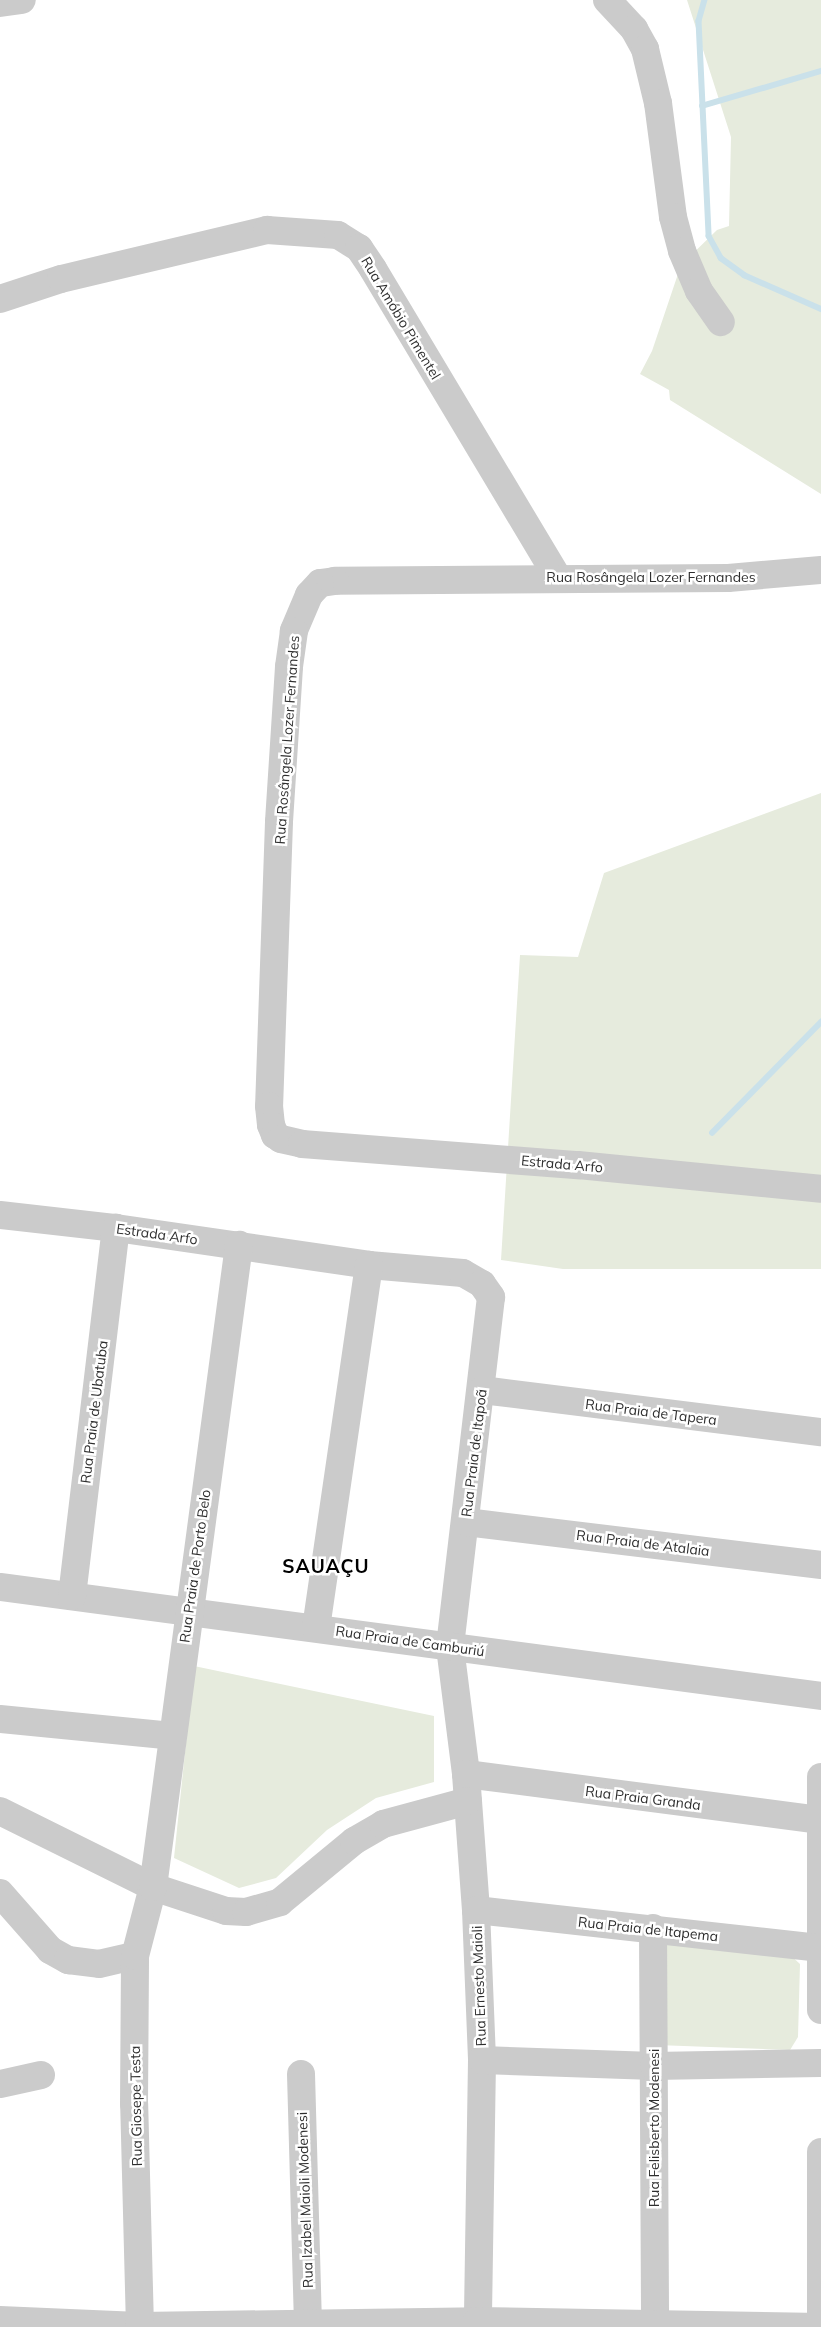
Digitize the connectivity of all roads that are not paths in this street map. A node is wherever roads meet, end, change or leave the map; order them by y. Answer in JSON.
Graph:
{"nodes":[{"id":1,"x":22,"y":0,"type":"edge"},
{"id":2,"x":607,"y":0,"type":"edge"},
{"id":3,"x":0,"y":3,"type":"edge"},
{"id":4,"x":0,"y":299,"type":"edge"},
{"id":5,"x":721,"y":322,"type":"dead end"},
{"id":6,"x":821,"y":570,"type":"edge"},
{"id":7,"x":557,"y":577,"type":"junction"},
{"id":8,"x":302,"y":1144,"type":"joint"},
{"id":9,"x":821,"y":1189,"type":"edge"},
{"id":10,"x":0,"y":1215,"type":"edge"},
{"id":11,"x":116,"y":1228,"type":"junction"},
{"id":12,"x":239,"y":1245,"type":"junction"},
{"id":13,"x":369,"y":1265,"type":"junction"},
{"id":14,"x":463,"y":1273,"type":"joint"},
{"id":15,"x":482,"y":1390,"type":"junction"},
{"id":16,"x":821,"y":1432,"type":"edge"},
{"id":17,"x":466,"y":1522,"type":"junction"},
{"id":18,"x":821,"y":1565,"type":"edge"},
{"id":19,"x":0,"y":1587,"type":"edge"},
{"id":20,"x":72,"y":1596,"type":"junction"},
{"id":21,"x":190,"y":1612,"type":"junction"},
{"id":22,"x":316,"y":1628,"type":"junction"},
{"id":23,"x":450,"y":1647,"type":"junction"},
{"id":24,"x":821,"y":1696,"type":"edge"},
{"id":25,"x":0,"y":1719,"type":"edge"},
{"id":26,"x":172,"y":1736,"type":"junction"},
{"id":27,"x":821,"y":1777,"type":"edge"},
{"id":28,"x":467,"y":1788,"type":"junction"},
{"id":29,"x":0,"y":1811,"type":"edge"},
{"id":30,"x":820,"y":1820,"type":"junction"},
{"id":31,"x":153,"y":1887,"type":"junction"},
{"id":32,"x":0,"y":1893,"type":"edge"},
{"id":33,"x":476,"y":1910,"type":"junction"},
{"id":34,"x":654,"y":1928,"type":"junction"},
{"id":35,"x":819,"y":1948,"type":"junction"},
{"id":36,"x":135,"y":1956,"type":"junction"},
{"id":37,"x":821,"y":2010,"type":"edge"},
{"id":38,"x":482,"y":2060,"type":"junction"},
{"id":39,"x":821,"y":2063,"type":"edge"},
{"id":40,"x":654,"y":2066,"type":"junction"},
{"id":41,"x":301,"y":2074,"type":"dead end"},
{"id":42,"x":41,"y":2075,"type":"dead end"},
{"id":43,"x":0,"y":2084,"type":"edge"},
{"id":44,"x":821,"y":2152,"type":"edge"},
{"id":45,"x":0,"y":2320,"type":"edge"},
{"id":46,"x":478,"y":2324,"type":"edge"},
{"id":47,"x":140,"y":2326,"type":"edge"},
{"id":48,"x":308,"y":2326,"type":"edge"},
{"id":49,"x":655,"y":2326,"type":"edge"},
{"id":50,"x":821,"y":2327,"type":"edge"}],
"edges":[{"from":1,"to":3,"type":"street"},
{"from":2,"to":5,"type":"street"},
{"from":4,"to":7,"type":"street","name":"Rua Amóbio Pimentel"},
{"from":6,"to":7,"type":"street","name":"Rua Rosângela Lozer Fernandes"},
{"from":7,"to":8,"type":"street","name":"Rua Rosângela Lozer Fernandes"},
{"from":8,"to":9,"type":"street","name":"Estrada Arfo"},
{"from":10,"to":11,"type":"street","name":"Estrada Arfo"},
{"from":11,"to":12,"type":"street","name":"Estrada Arfo"},
{"from":11,"to":20,"type":"street","name":"Rua Praia de Ubatuba"},
{"from":12,"to":13,"type":"street","name":"Estrada Arfo"},
{"from":12,"to":21,"type":"street","name":"Rua Praia de Porto Belo"},
{"from":13,"to":14,"type":"street","name":"Estrada Arfo"},
{"from":13,"to":22,"type":"street"},
{"from":14,"to":15,"type":"street","name":"Rua Praia de Itapoã"},
{"from":15,"to":16,"type":"street","name":"Rua Praia de Tapera"},
{"from":15,"to":17,"type":"street","name":"Rua Praia de Itapoã"},
{"from":17,"to":18,"type":"street","name":"Rua Praia de Atalaia"},
{"from":17,"to":23,"type":"street","name":"Rua Praia de Itapoã"},
{"from":19,"to":20,"type":"street","name":"Rua Praia de Camburiú"},
{"from":20,"to":21,"type":"street","name":"Rua Praia de Camburiú"},
{"from":21,"to":22,"type":"street","name":"Rua Praia de Camburiú"},
{"from":21,"to":26,"type":"street","name":"Rua Praia de Porto Belo"},
{"from":22,"to":23,"type":"street","name":"Rua Praia de Camburiú"},
{"from":23,"to":24,"type":"street","name":"Rua Praia de Camburiú"},
{"from":23,"to":28,"type":"street","name":"Rua Ernesto Maioli"},
{"from":25,"to":26,"type":"street"},
{"from":26,"to":31,"type":"street","name":"Rua Praia de Porto Belo"},
{"from":27,"to":30,"type":"street"},
{"from":28,"to":30,"type":"street","name":"Rua Praia Granda"},
{"from":28,"to":31,"type":"street"},
{"from":28,"to":33,"type":"street","name":"Rua Ernesto Maioli"},
{"from":29,"to":31,"type":"street"},
{"from":30,"to":35,"type":"street"},
{"from":31,"to":36,"type":"street","name":"Rua Giosepe Testa"},
{"from":32,"to":36,"type":"street"},
{"from":33,"to":34,"type":"street","name":"Rua Praia de Itapema"},
{"from":33,"to":38,"type":"street","name":"Rua Ernesto Maioli"},
{"from":34,"to":35,"type":"street","name":"Rua Praia de Itapema"},
{"from":34,"to":40,"type":"street","name":"Rua Felisberto Modenesi"},
{"from":35,"to":37,"type":"street"},
{"from":36,"to":47,"type":"street","name":"Rua Giosepe Testa"},
{"from":38,"to":40,"type":"street"},
{"from":38,"to":46,"type":"street","name":"Rua Ernesto Maioli"},
{"from":39,"to":40,"type":"street"},
{"from":40,"to":49,"type":"street","name":"Rua Felisberto Modenesi"},
{"from":41,"to":48,"type":"street","name":"Rua Izabel Maioli Modenesi"},
{"from":42,"to":43,"type":"street"},
{"from":44,"to":50,"type":"street"},
{"from":45,"to":47,"type":"street"},
{"from":46,"to":48,"type":"street"},
{"from":46,"to":49,"type":"street"},
{"from":47,"to":48,"type":"street"},
{"from":49,"to":50,"type":"street"}]}
